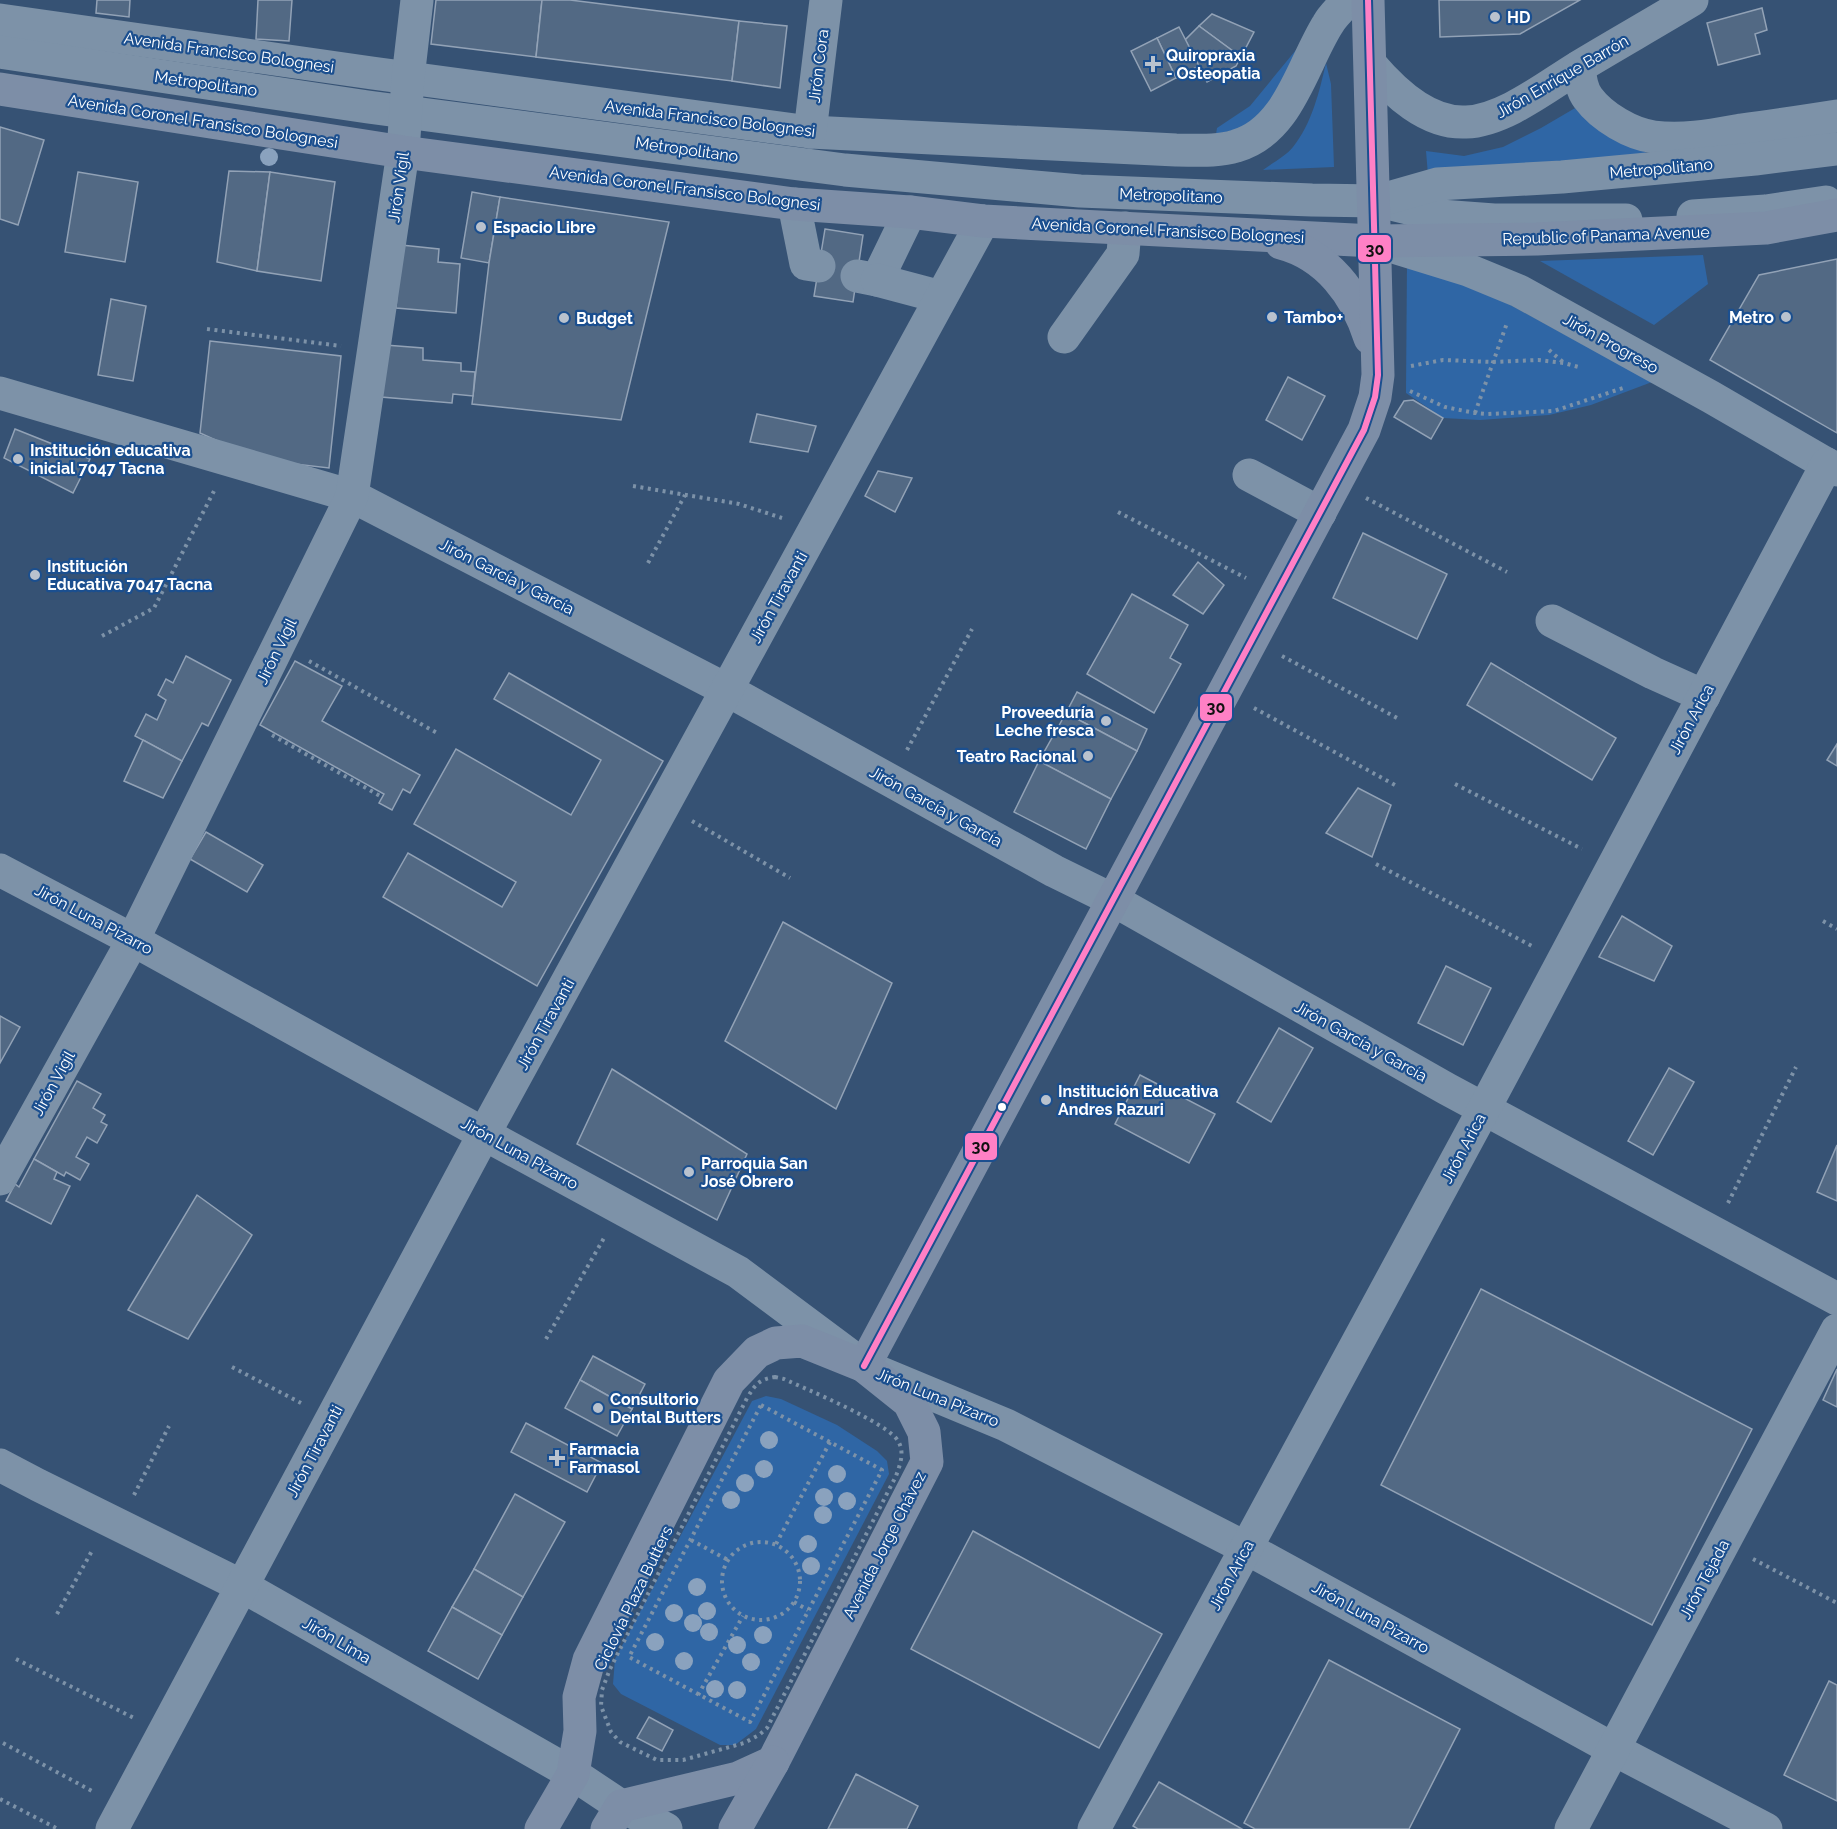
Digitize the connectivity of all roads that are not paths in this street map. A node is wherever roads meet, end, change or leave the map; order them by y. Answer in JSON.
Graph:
{"nodes":[{"id":1,"x":417,"y":0,"type":"edge"},
{"id":2,"x":826,"y":0,"type":"edge"},
{"id":3,"x":1350,"y":0,"type":"edge"},
{"id":4,"x":1368,"y":0,"type":"edge"},
{"id":5,"x":1692,"y":0,"type":"edge"},
{"id":6,"x":0,"y":20,"type":"edge"},
{"id":7,"x":0,"y":52,"type":"edge"},
{"id":8,"x":1371,"y":65,"type":"junction"},
{"id":9,"x":1579,"y":67,"type":"junction"},
{"id":10,"x":408,"y":78,"type":"junction"},
{"id":11,"x":0,"y":89,"type":"edge"},
{"id":12,"x":407,"y":112,"type":"junction"},
{"id":13,"x":1837,"y":116,"type":"edge"},
{"id":14,"x":810,"y":132,"type":"junction"},
{"id":15,"x":1837,"y":149,"type":"edge"},
{"id":16,"x":403,"y":152,"type":"junction"},
{"id":17,"x":1837,"y":200,"type":"edge"},
{"id":18,"x":1376,"y":201,"type":"junction"},
{"id":19,"x":794,"y":204,"type":"junction"},
{"id":20,"x":910,"y":212,"type":"junction"},
{"id":21,"x":1837,"y":216,"type":"edge"},
{"id":22,"x":982,"y":221,"type":"junction"},
{"id":23,"x":1125,"y":228,"type":"junction"},
{"id":24,"x":1220,"y":232,"type":"junction"},
{"id":25,"x":1374,"y":241,"type":"junction"},
{"id":26,"x":819,"y":266,"type":"dead end"},
{"id":27,"x":941,"y":297,"type":"junction"},
{"id":28,"x":1064,"y":337,"type":"dead end"},
{"id":29,"x":1378,"y":367,"type":"junction"},
{"id":30,"x":0,"y":393,"type":"edge"},
{"id":31,"x":1832,"y":467,"type":"edge"},
{"id":32,"x":1249,"y":475,"type":"dead end"},
{"id":33,"x":352,"y":496,"type":"junction"},
{"id":34,"x":1320,"y":513,"type":"junction"},
{"id":35,"x":1552,"y":621,"type":"dead end"},
{"id":36,"x":727,"y":690,"type":"junction"},
{"id":37,"x":1704,"y":696,"type":"junction"},
{"id":38,"x":0,"y":870,"type":"edge"},
{"id":39,"x":1113,"y":900,"type":"junction"},
{"id":40,"x":134,"y":940,"type":"junction"},
{"id":41,"x":1484,"y":1109,"type":"junction"},
{"id":42,"x":484,"y":1134,"type":"junction"},
{"id":43,"x":1,"y":1174,"type":"edge"},
{"id":44,"x":1837,"y":1299,"type":"edge"},
{"id":45,"x":1837,"y":1330,"type":"edge"},
{"id":46,"x":864,"y":1366,"type":"junction"},
{"id":47,"x":0,"y":1464,"type":"edge"},
{"id":48,"x":1246,"y":1548,"type":"junction"},
{"id":49,"x":242,"y":1586,"type":"junction"},
{"id":50,"x":1613,"y":1749,"type":"junction"},
{"id":51,"x":773,"y":1762,"type":"junction"},
{"id":52,"x":573,"y":1774,"type":"junction"},
{"id":53,"x":614,"y":1817,"type":"edge"},
{"id":54,"x":117,"y":1818,"type":"edge"},
{"id":55,"x":541,"y":1829,"type":"edge"},
{"id":56,"x":666,"y":1829,"type":"edge"},
{"id":57,"x":735,"y":1829,"type":"edge"},
{"id":58,"x":1094,"y":1829,"type":"edge"},
{"id":59,"x":1571,"y":1829,"type":"edge"},
{"id":60,"x":1766,"y":1829,"type":"edge"}],
"edges":[{"from":1,"to":10,"type":"street","name":"Jirón Vigil"},
{"from":2,"to":14,"type":"street","name":"Jirón Cora"},
{"from":3,"to":14,"type":"street","name":"Avenida Francisco Bolognesi"},
{"from":4,"to":8,"type":"main road"},
{"from":5,"to":9,"type":"street","name":"Jirón Enrique Barrón"},
{"from":6,"to":10,"type":"street","name":"Avenida Francisco Bolognesi"},
{"from":7,"to":12,"type":"street","name":"Metropolitano"},
{"from":8,"to":9,"type":"street","name":"Jirón Enrique Barrón"},
{"from":8,"to":18,"type":"main road"},
{"from":9,"to":13,"type":"street"},
{"from":10,"to":12,"type":"street","name":"Jirón Vigil"},
{"from":10,"to":14,"type":"street","name":"Avenida Francisco Bolognesi"},
{"from":11,"to":16,"type":"main road","name":"Avenida Coronel Fransisco Bolognesi"},
{"from":12,"to":16,"type":"street","name":"Jirón Vigil"},
{"from":12,"to":18,"type":"street","name":"Metropolitano"},
{"from":15,"to":18,"type":"street","name":"Metropolitano"},
{"from":16,"to":19,"type":"main road","name":"Avenida Coronel Fransisco Bolognesi"},
{"from":16,"to":33,"type":"street","name":"Jirón Vigil"},
{"from":17,"to":18,"type":"street","name":"Metropolitano"},
{"from":18,"to":25,"type":"main road"},
{"from":19,"to":20,"type":"main road","name":"Avenida Coronel Fransisco Bolognesi"},
{"from":19,"to":26,"type":"street"},
{"from":20,"to":22,"type":"main road","name":"Avenida Coronel Fransisco Bolognesi"},
{"from":20,"to":27,"type":"street"},
{"from":21,"to":25,"type":"main road","name":"Republic of Panama Avenue"},
{"from":22,"to":23,"type":"main road","name":"Avenida Coronel Fransisco Bolognesi"},
{"from":22,"to":27,"type":"street","name":"Jirón Tiravanti"},
{"from":23,"to":24,"type":"main road","name":"Avenida Coronel Fransisco Bolognesi"},
{"from":23,"to":28,"type":"street"},
{"from":24,"to":25,"type":"main road","name":"Avenida Coronel Fransisco Bolognesi"},
{"from":24,"to":29,"type":"main road"},
{"from":25,"to":29,"type":"main road"},
{"from":25,"to":31,"type":"street","name":"Jirón Progreso"},
{"from":27,"to":36,"type":"street","name":"Jirón Tiravanti"},
{"from":29,"to":34,"type":"main road"},
{"from":30,"to":33,"type":"street","name":"Jirón García y García"},
{"from":31,"to":37,"type":"street","name":"Jirón Arica"},
{"from":32,"to":34,"type":"street"},
{"from":33,"to":36,"type":"street","name":"Jirón García y García"},
{"from":33,"to":40,"type":"street","name":"Jirón Vigil"},
{"from":34,"to":39,"type":"main road"},
{"from":35,"to":37,"type":"street"},
{"from":36,"to":39,"type":"street","name":"Jirón García y García"},
{"from":36,"to":42,"type":"street","name":"Jirón Tiravanti"},
{"from":37,"to":41,"type":"street","name":"Jirón Arica"},
{"from":38,"to":40,"type":"street","name":"Jirón Luna Pizarro"},
{"from":39,"to":41,"type":"street","name":"Jirón García y García"},
{"from":39,"to":46,"type":"main road"},
{"from":40,"to":42,"type":"street","name":"Jirón Luna Pizarro"},
{"from":40,"to":43,"type":"street","name":"Jirón Vigil"},
{"from":41,"to":44,"type":"street","name":"Jirón García y García"},
{"from":41,"to":48,"type":"street","name":"Jirón Arica"},
{"from":42,"to":46,"type":"street","name":"Jirón Luna Pizarro"},
{"from":42,"to":49,"type":"street","name":"Jirón Tiravanti"},
{"from":45,"to":50,"type":"street","name":"Jirón Tejada"},
{"from":46,"to":48,"type":"street","name":"Jirón Luna Pizarro"},
{"from":46,"to":51,"type":"main road","name":"Avenida Jorge Chávez"},
{"from":46,"to":52,"type":"main road","name":"Avenida Jorge Chávez"},
{"from":47,"to":49,"type":"street","name":"Jirón Lima"},
{"from":48,"to":50,"type":"street","name":"Jirón Luna Pizarro"},
{"from":48,"to":58,"type":"street","name":"Jirón Arica"},
{"from":49,"to":52,"type":"street","name":"Jirón Lima"},
{"from":49,"to":54,"type":"street","name":"Jirón Tiravanti"},
{"from":50,"to":59,"type":"street","name":"Jirón Tejada"},
{"from":50,"to":60,"type":"street","name":"Jirón Luna Pizarro"},
{"from":51,"to":53,"type":"main road"},
{"from":51,"to":57,"type":"main road","name":"Avenida Jorge Chávez"},
{"from":52,"to":53,"type":"street","name":"Jirón Lima"},
{"from":52,"to":55,"type":"main road","name":"Avenida Jorge Chávez"},
{"from":53,"to":56,"type":"street","name":"Jirón Lima"}]}
